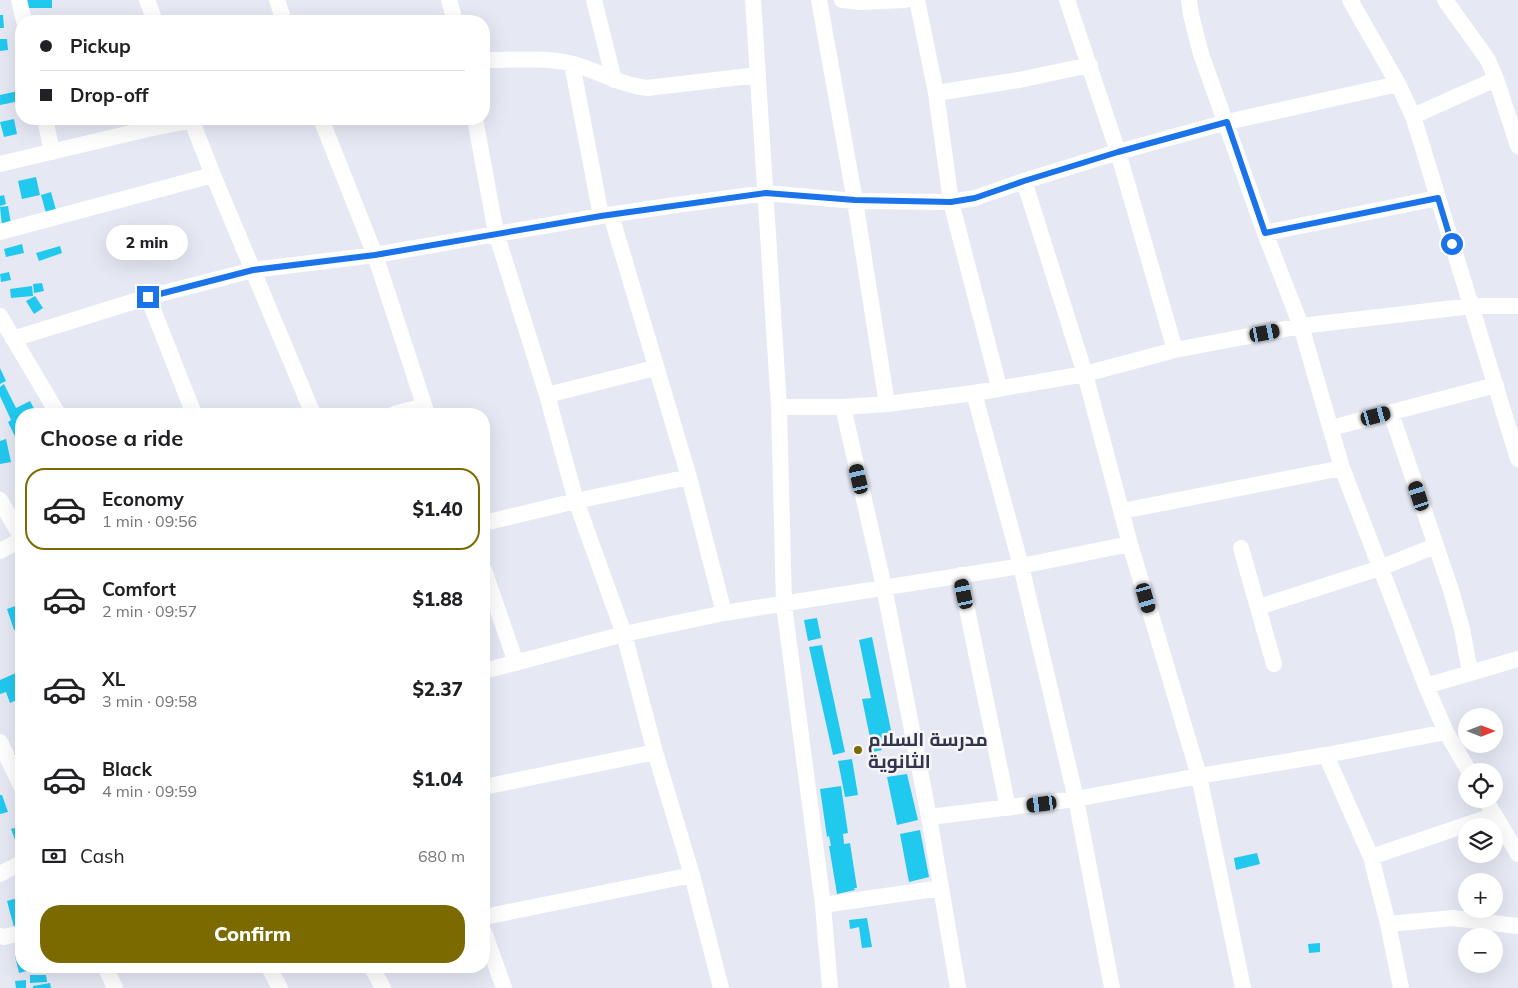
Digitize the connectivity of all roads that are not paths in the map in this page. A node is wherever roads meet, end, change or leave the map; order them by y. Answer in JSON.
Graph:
{"nodes":[{"id":1,"x":19,"y":0,"type":"edge"},
{"id":2,"x":147,"y":0,"type":"edge"},
{"id":3,"x":277,"y":0,"type":"edge"},
{"id":4,"x":449,"y":0,"type":"edge"},
{"id":5,"x":594,"y":0,"type":"edge"},
{"id":6,"x":753,"y":0,"type":"edge"},
{"id":7,"x":819,"y":0,"type":"edge"},
{"id":8,"x":842,"y":0,"type":"edge"},
{"id":9,"x":906,"y":0,"type":"edge"},
{"id":10,"x":918,"y":0,"type":"edge"},
{"id":11,"x":1067,"y":0,"type":"edge"},
{"id":12,"x":1189,"y":0,"type":"edge"},
{"id":13,"x":1350,"y":0,"type":"edge"},
{"id":14,"x":1445,"y":0,"type":"edge"},
{"id":15,"x":23,"y":15,"type":"edge"},
{"id":16,"x":153,"y":15,"type":"edge"},
{"id":17,"x":282,"y":15,"type":"edge"},
{"id":18,"x":453,"y":15,"type":"edge"},
{"id":19,"x":490,"y":60,"type":"edge"},
{"id":20,"x":572,"y":64,"type":"junction"},
{"id":21,"x":1090,"y":65,"type":"junction"},
{"id":22,"x":758,"y":75,"type":"junction"},
{"id":23,"x":1496,"y":79,"type":"junction"},
{"id":24,"x":614,"y":80,"type":"junction"},
{"id":25,"x":1398,"y":84,"type":"junction"},
{"id":26,"x":936,"y":93,"type":"junction"},
{"id":27,"x":1414,"y":116,"type":"junction"},
{"id":28,"x":1227,"y":122,"type":"junction"},
{"id":29,"x":46,"y":125,"type":"edge"},
{"id":30,"x":166,"y":125,"type":"edge"},
{"id":31,"x":196,"y":125,"type":"edge"},
{"id":32,"x":323,"y":125,"type":"edge"},
{"id":33,"x":476,"y":125,"type":"edge"},
{"id":34,"x":1518,"y":146,"type":"edge"},
{"id":35,"x":52,"y":152,"type":"junction"},
{"id":36,"x":1118,"y":152,"type":"junction"},
{"id":37,"x":0,"y":164,"type":"edge"},
{"id":38,"x":213,"y":174,"type":"junction"},
{"id":39,"x":1024,"y":181,"type":"junction"},
{"id":40,"x":766,"y":193,"type":"junction"},
{"id":41,"x":1438,"y":198,"type":"junction"},
{"id":42,"x":855,"y":200,"type":"junction"},
{"id":43,"x":951,"y":202,"type":"junction"},
{"id":44,"x":606,"y":215,"type":"junction"},
{"id":45,"x":0,"y":232,"type":"edge"},
{"id":46,"x":496,"y":233,"type":"junction"},
{"id":47,"x":1265,"y":233,"type":"junction"},
{"id":48,"x":375,"y":255,"type":"junction"},
{"id":49,"x":253,"y":270,"type":"junction"},
{"id":50,"x":148,"y":297,"type":"junction"},
{"id":51,"x":1472,"y":306,"type":"junction"},
{"id":52,"x":1518,"y":306,"type":"edge"},
{"id":53,"x":0,"y":316,"type":"edge"},
{"id":54,"x":1301,"y":326,"type":"junction"},
{"id":55,"x":13,"y":338,"type":"junction"},
{"id":56,"x":1175,"y":350,"type":"junction"},
{"id":57,"x":655,"y":368,"type":"junction"},
{"id":58,"x":1085,"y":374,"type":"junction"},
{"id":59,"x":1496,"y":385,"type":"junction"},
{"id":60,"x":1000,"y":387,"type":"junction"},
{"id":61,"x":974,"y":393,"type":"junction"},
{"id":62,"x":547,"y":395,"type":"junction"},
{"id":63,"x":887,"y":404,"type":"junction"},
{"id":64,"x":779,"y":407,"type":"junction"},
{"id":65,"x":843,"y":407,"type":"junction"},
{"id":66,"x":54,"y":408,"type":"edge"},
{"id":67,"x":192,"y":408,"type":"edge"},
{"id":68,"x":310,"y":408,"type":"edge"},
{"id":69,"x":424,"y":408,"type":"edge"},
{"id":70,"x":1391,"y":412,"type":"junction"},
{"id":71,"x":1331,"y":428,"type":"junction"},
{"id":72,"x":1518,"y":459,"type":"edge"},
{"id":73,"x":1342,"y":468,"type":"junction"},
{"id":74,"x":689,"y":478,"type":"junction"},
{"id":75,"x":0,"y":500,"type":"edge"},
{"id":76,"x":576,"y":500,"type":"junction"},
{"id":77,"x":1122,"y":511,"type":"junction"},
{"id":78,"x":490,"y":521,"type":"edge"},
{"id":79,"x":15,"y":528,"type":"edge"},
{"id":80,"x":15,"y":542,"type":"edge"},
{"id":81,"x":1130,"y":544,"type":"junction"},
{"id":82,"x":1435,"y":546,"type":"junction"},
{"id":83,"x":1241,"y":548,"type":"dead end"},
{"id":84,"x":0,"y":551,"type":"edge"},
{"id":85,"x":1021,"y":566,"type":"junction"},
{"id":86,"x":1380,"y":568,"type":"junction"},
{"id":87,"x":960,"y":575,"type":"junction"},
{"id":88,"x":490,"y":587,"type":"edge"},
{"id":89,"x":884,"y":587,"type":"junction"},
{"id":90,"x":784,"y":605,"type":"junction"},
{"id":91,"x":1259,"y":607,"type":"junction"},
{"id":92,"x":724,"y":614,"type":"junction"},
{"id":93,"x":624,"y":634,"type":"junction"},
{"id":94,"x":1518,"y":659,"type":"edge"},
{"id":95,"x":516,"y":663,"type":"junction"},
{"id":96,"x":1274,"y":664,"type":"dead end"},
{"id":97,"x":490,"y":670,"type":"edge"},
{"id":98,"x":1470,"y":672,"type":"junction"},
{"id":99,"x":1426,"y":686,"type":"junction"},
{"id":100,"x":1446,"y":732,"type":"junction"},
{"id":101,"x":0,"y":742,"type":"edge"},
{"id":102,"x":655,"y":752,"type":"junction"},
{"id":103,"x":1326,"y":755,"type":"junction"},
{"id":104,"x":1464,"y":763,"type":"edge"},
{"id":105,"x":15,"y":773,"type":"edge"},
{"id":106,"x":1199,"y":776,"type":"junction"},
{"id":107,"x":490,"y":786,"type":"edge"},
{"id":108,"x":1076,"y":799,"type":"junction"},
{"id":109,"x":1008,"y":808,"type":"junction"},
{"id":110,"x":1490,"y":808,"type":"edge"},
{"id":111,"x":1495,"y":816,"type":"junction"},
{"id":112,"x":929,"y":817,"type":"junction"},
{"id":113,"x":1518,"y":854,"type":"edge"},
{"id":114,"x":1372,"y":857,"type":"junction"},
{"id":115,"x":15,"y":866,"type":"edge"},
{"id":116,"x":0,"y":874,"type":"edge"},
{"id":117,"x":692,"y":874,"type":"junction"},
{"id":118,"x":941,"y":888,"type":"junction"},
{"id":119,"x":823,"y":905,"type":"junction"},
{"id":120,"x":490,"y":916,"type":"edge"},
{"id":121,"x":1388,"y":924,"type":"junction"},
{"id":122,"x":1518,"y":926,"type":"edge"},
{"id":123,"x":15,"y":934,"type":"edge"},
{"id":124,"x":0,"y":936,"type":"edge"},
{"id":125,"x":490,"y":949,"type":"edge"},
{"id":126,"x":109,"y":973,"type":"edge"},
{"id":127,"x":272,"y":973,"type":"edge"},
{"id":128,"x":375,"y":973,"type":"edge"},
{"id":129,"x":115,"y":988,"type":"edge"},
{"id":130,"x":280,"y":988,"type":"edge"},
{"id":131,"x":383,"y":988,"type":"edge"},
{"id":132,"x":504,"y":988,"type":"edge"},
{"id":133,"x":721,"y":988,"type":"edge"},
{"id":134,"x":830,"y":988,"type":"edge"},
{"id":135,"x":958,"y":988,"type":"edge"},
{"id":136,"x":1112,"y":988,"type":"edge"},
{"id":137,"x":1243,"y":988,"type":"edge"},
{"id":138,"x":1401,"y":988,"type":"edge"}],
"edges":[{"from":1,"to":15,"type":"street"},
{"from":2,"to":16,"type":"street"},
{"from":3,"to":17,"type":"street"},
{"from":4,"to":18,"type":"street"},
{"from":5,"to":24,"type":"street"},
{"from":6,"to":22,"type":"street"},
{"from":7,"to":42,"type":"street"},
{"from":8,"to":9,"type":"street"},
{"from":10,"to":26,"type":"street"},
{"from":11,"to":21,"type":"street"},
{"from":12,"to":28,"type":"street"},
{"from":13,"to":25,"type":"street"},
{"from":14,"to":23,"type":"street"},
{"from":19,"to":20,"type":"street"},
{"from":20,"to":24,"type":"street"},
{"from":20,"to":44,"type":"street"},
{"from":21,"to":26,"type":"street"},
{"from":21,"to":36,"type":"street"},
{"from":22,"to":24,"type":"street"},
{"from":22,"to":40,"type":"street"},
{"from":23,"to":27,"type":"street"},
{"from":23,"to":34,"type":"street"},
{"from":25,"to":27,"type":"street"},
{"from":25,"to":28,"type":"street"},
{"from":26,"to":43,"type":"street"},
{"from":27,"to":41,"type":"street"},
{"from":28,"to":36,"type":"street"},
{"from":28,"to":47,"type":"street"},
{"from":29,"to":35,"type":"street"},
{"from":30,"to":35,"type":"street"},
{"from":31,"to":38,"type":"street"},
{"from":32,"to":48,"type":"street"},
{"from":33,"to":46,"type":"street"},
{"from":35,"to":37,"type":"street"},
{"from":36,"to":39,"type":"street"},
{"from":36,"to":56,"type":"street"},
{"from":38,"to":45,"type":"street"},
{"from":38,"to":49,"type":"street"},
{"from":39,"to":43,"type":"street"},
{"from":39,"to":58,"type":"street"},
{"from":40,"to":42,"type":"street"},
{"from":40,"to":44,"type":"street"},
{"from":40,"to":64,"type":"street"},
{"from":41,"to":47,"type":"street"},
{"from":41,"to":51,"type":"street"},
{"from":42,"to":43,"type":"street"},
{"from":42,"to":63,"type":"street"},
{"from":43,"to":60,"type":"street"},
{"from":44,"to":46,"type":"street"},
{"from":44,"to":57,"type":"street"},
{"from":46,"to":48,"type":"street"},
{"from":46,"to":62,"type":"street"},
{"from":47,"to":54,"type":"street"},
{"from":48,"to":49,"type":"street"},
{"from":48,"to":69,"type":"street"},
{"from":49,"to":50,"type":"street"},
{"from":49,"to":68,"type":"street"},
{"from":50,"to":55,"type":"street"},
{"from":50,"to":67,"type":"street"},
{"from":51,"to":52,"type":"street"},
{"from":51,"to":54,"type":"street"},
{"from":51,"to":59,"type":"street"},
{"from":53,"to":55,"type":"street"},
{"from":54,"to":56,"type":"street"},
{"from":54,"to":71,"type":"street"},
{"from":55,"to":66,"type":"street"},
{"from":56,"to":58,"type":"street"},
{"from":57,"to":62,"type":"street"},
{"from":57,"to":74,"type":"street"},
{"from":58,"to":60,"type":"street"},
{"from":58,"to":77,"type":"street"},
{"from":59,"to":70,"type":"street"},
{"from":59,"to":72,"type":"street"},
{"from":60,"to":61,"type":"street"},
{"from":61,"to":63,"type":"street"},
{"from":61,"to":85,"type":"street"},
{"from":62,"to":76,"type":"street"},
{"from":63,"to":65,"type":"street"},
{"from":64,"to":65,"type":"street"},
{"from":64,"to":90,"type":"street"},
{"from":65,"to":89,"type":"street"},
{"from":70,"to":71,"type":"street"},
{"from":70,"to":82,"type":"street"},
{"from":71,"to":73,"type":"street"},
{"from":73,"to":77,"type":"street"},
{"from":73,"to":86,"type":"street"},
{"from":74,"to":76,"type":"street"},
{"from":74,"to":92,"type":"street"},
{"from":75,"to":79,"type":"street"},
{"from":76,"to":78,"type":"street"},
{"from":76,"to":93,"type":"street"},
{"from":77,"to":81,"type":"street"},
{"from":80,"to":84,"type":"street"},
{"from":81,"to":85,"type":"street"},
{"from":81,"to":106,"type":"street"},
{"from":82,"to":86,"type":"street"},
{"from":82,"to":98,"type":"street"},
{"from":83,"to":91,"type":"street"},
{"from":85,"to":87,"type":"street"},
{"from":85,"to":108,"type":"street"},
{"from":86,"to":91,"type":"street"},
{"from":86,"to":99,"type":"street"},
{"from":87,"to":89,"type":"street"},
{"from":87,"to":109,"type":"street"},
{"from":88,"to":95,"type":"street"},
{"from":89,"to":90,"type":"street"},
{"from":89,"to":112,"type":"street"},
{"from":90,"to":92,"type":"street"},
{"from":90,"to":119,"type":"street"},
{"from":91,"to":96,"type":"street"},
{"from":92,"to":93,"type":"street"},
{"from":93,"to":95,"type":"street"},
{"from":93,"to":102,"type":"street"},
{"from":94,"to":98,"type":"street"},
{"from":95,"to":97,"type":"street"},
{"from":98,"to":99,"type":"street"},
{"from":99,"to":100,"type":"street"},
{"from":100,"to":103,"type":"street"},
{"from":100,"to":104,"type":"street"},
{"from":101,"to":105,"type":"street"},
{"from":102,"to":107,"type":"street"},
{"from":102,"to":117,"type":"street"},
{"from":103,"to":106,"type":"street"},
{"from":103,"to":114,"type":"street"},
{"from":106,"to":108,"type":"street"},
{"from":106,"to":137,"type":"street"},
{"from":108,"to":109,"type":"street"},
{"from":108,"to":136,"type":"street"},
{"from":109,"to":112,"type":"street"},
{"from":110,"to":111,"type":"street"},
{"from":111,"to":113,"type":"street"},
{"from":111,"to":114,"type":"street"},
{"from":112,"to":118,"type":"street"},
{"from":114,"to":121,"type":"street"},
{"from":115,"to":116,"type":"street"},
{"from":117,"to":120,"type":"street"},
{"from":117,"to":133,"type":"street"},
{"from":118,"to":119,"type":"street"},
{"from":118,"to":135,"type":"street"},
{"from":119,"to":134,"type":"street"},
{"from":121,"to":122,"type":"street"},
{"from":121,"to":138,"type":"street"},
{"from":123,"to":124,"type":"street"},
{"from":125,"to":132,"type":"street"},
{"from":126,"to":129,"type":"street"},
{"from":127,"to":130,"type":"street"},
{"from":128,"to":131,"type":"street"}]}
